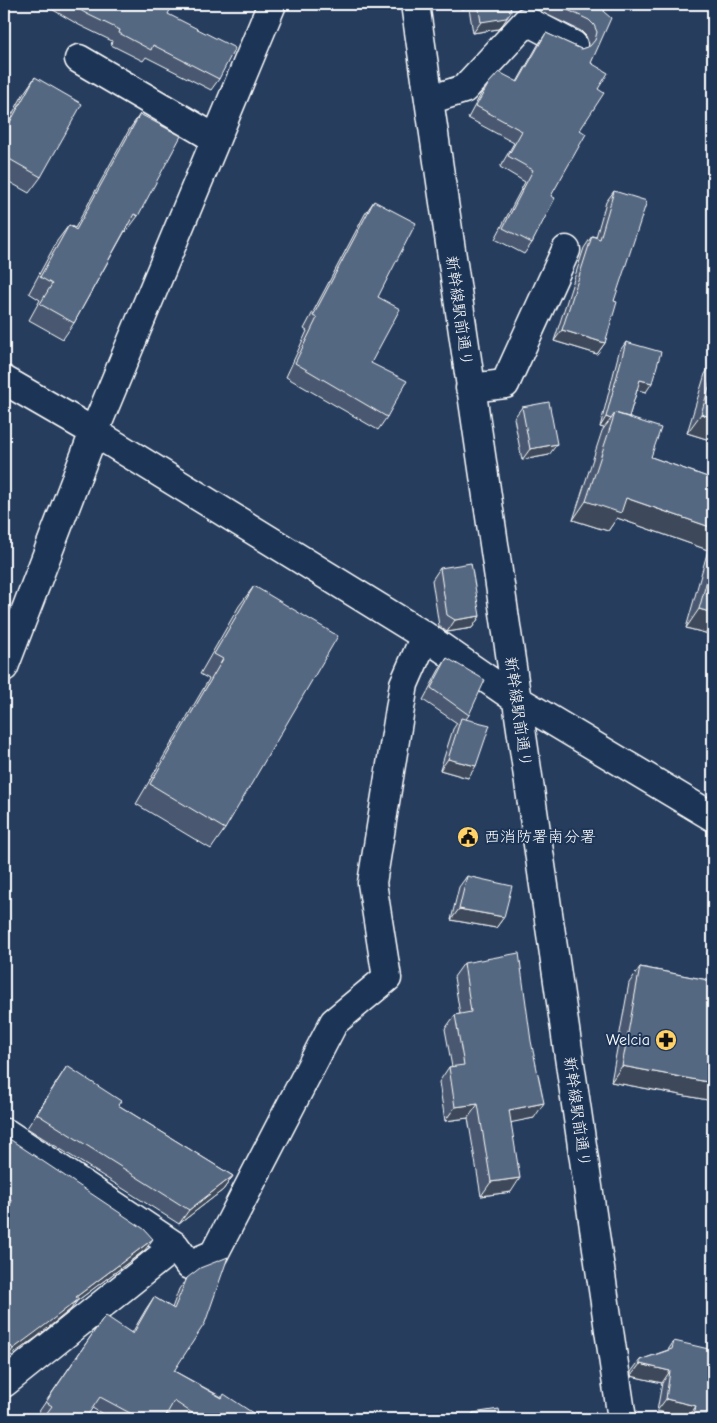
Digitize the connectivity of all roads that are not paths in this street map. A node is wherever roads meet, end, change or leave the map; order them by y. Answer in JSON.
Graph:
{"nodes":[{"id":1,"x":272,"y":4,"type":"edge"},
{"id":2,"x":415,"y":4,"type":"edge"},
{"id":3,"x":573,"y":45,"type":"edge"},
{"id":4,"x":79,"y":59,"type":"dead end"},
{"id":5,"x":429,"y":100,"type":"junction"},
{"id":6,"x":216,"y":139,"type":"junction"},
{"id":7,"x":566,"y":250,"type":"dead end"},
{"id":8,"x":4,"y":380,"type":"edge"},
{"id":9,"x":470,"y":388,"type":"junction"},
{"id":10,"x":94,"y":432,"type":"junction"},
{"id":11,"x":425,"y":636,"type":"junction"},
{"id":12,"x":4,"y":667,"type":"edge"},
{"id":13,"x":516,"y":699,"type":"junction"},
{"id":14,"x":713,"y":817,"type":"edge"},
{"id":15,"x":4,"y":1135,"type":"edge"},
{"id":16,"x":175,"y":1246,"type":"junction"},
{"id":17,"x":4,"y":1383,"type":"edge"},
{"id":18,"x":622,"y":1419,"type":"edge"}],
"edges":[{"from":1,"to":6,"type":"street"},
{"from":2,"to":5,"type":"street","name":"新幹線駅前通り"},
{"from":3,"to":5,"type":"street"},
{"from":4,"to":6,"type":"street"},
{"from":5,"to":9,"type":"street","name":"新幹線駅前通り"},
{"from":6,"to":10,"type":"street"},
{"from":7,"to":9,"type":"street"},
{"from":8,"to":10,"type":"street"},
{"from":9,"to":13,"type":"street","name":"新幹線駅前通り"},
{"from":10,"to":11,"type":"street"},
{"from":10,"to":12,"type":"street"},
{"from":11,"to":13,"type":"street"},
{"from":11,"to":16,"type":"street"},
{"from":13,"to":14,"type":"street"},
{"from":13,"to":18,"type":"street","name":"新幹線駅前通り"},
{"from":15,"to":16,"type":"street"},
{"from":16,"to":17,"type":"street"}]}
